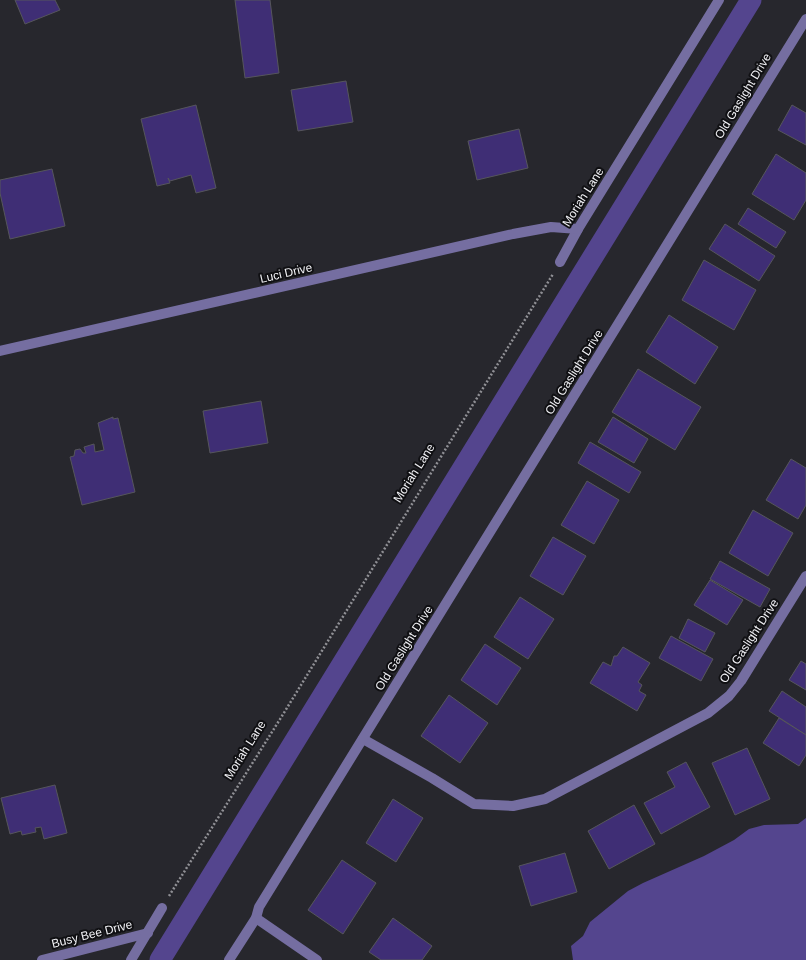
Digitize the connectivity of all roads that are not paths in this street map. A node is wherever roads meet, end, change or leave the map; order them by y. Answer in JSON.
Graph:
{"nodes":[{"id":1,"x":719,"y":0,"type":"edge"},
{"id":2,"x":806,"y":19,"type":"edge"},
{"id":3,"x":578,"y":229,"type":"junction"},
{"id":4,"x":560,"y":262,"type":"road end"},
{"id":5,"x":0,"y":351,"type":"edge"},
{"id":6,"x":806,"y":576,"type":"edge"},
{"id":7,"x":363,"y":739,"type":"junction"},
{"id":8,"x":162,"y":908,"type":"road end"},
{"id":9,"x":256,"y":918,"type":"junction"},
{"id":10,"x":148,"y":933,"type":"junction"},
{"id":11,"x":42,"y":960,"type":"edge"},
{"id":12,"x":131,"y":960,"type":"edge"},
{"id":13,"x":229,"y":960,"type":"edge"},
{"id":14,"x":317,"y":960,"type":"edge"}],
"edges":[{"from":1,"to":3,"type":"street","name":"Moriah Lane"},
{"from":2,"to":7,"type":"street","name":"Old Gaslight Drive"},
{"from":3,"to":4,"type":"street","name":"Moriah Lane"},
{"from":3,"to":5,"type":"street","name":"Luci Drive"},
{"from":6,"to":7,"type":"street","name":"Old Gaslight Drive"},
{"from":7,"to":9,"type":"street","name":"Old Gaslight Drive"},
{"from":8,"to":10,"type":"street"},
{"from":9,"to":13,"type":"street","name":"Old Gaslight Drive"},
{"from":9,"to":14,"type":"street"},
{"from":10,"to":11,"type":"street","name":"Busy Bee Drive"},
{"from":10,"to":12,"type":"street"}]}
